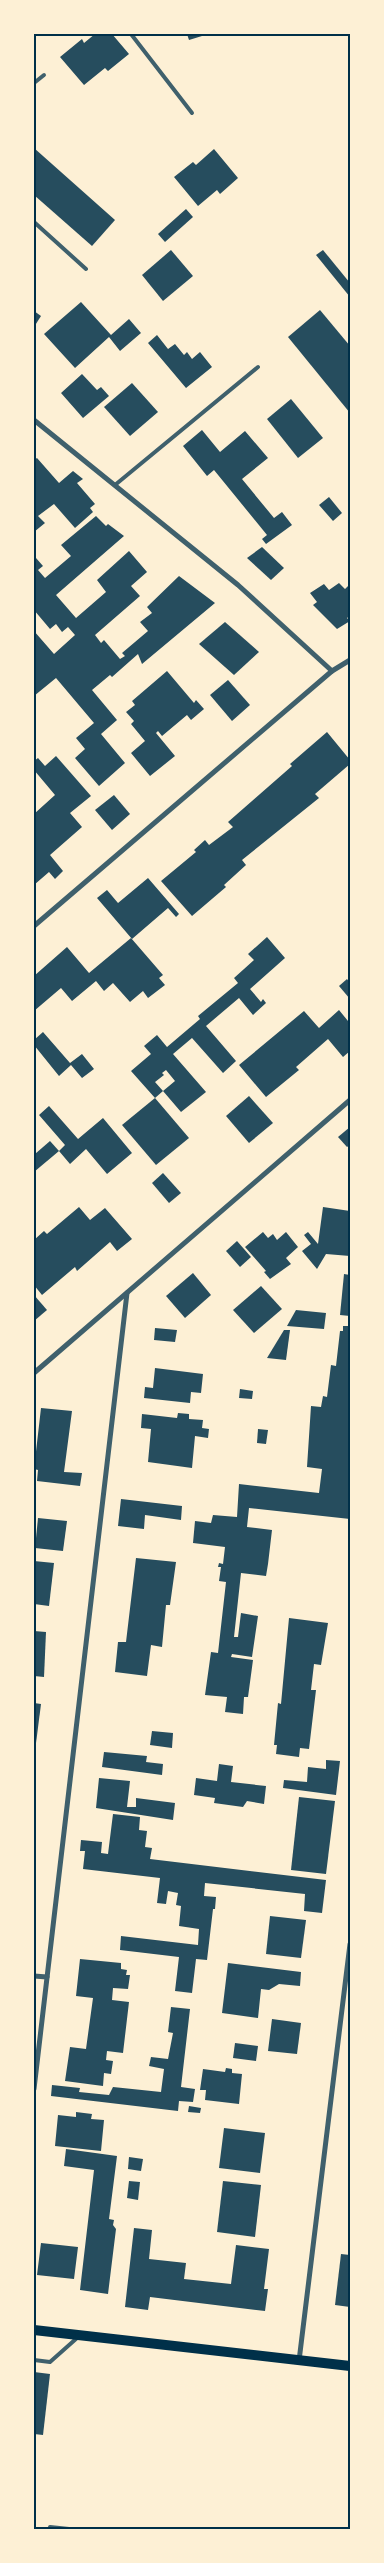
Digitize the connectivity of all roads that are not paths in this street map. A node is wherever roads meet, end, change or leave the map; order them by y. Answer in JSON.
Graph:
{"nodes":[{"id":1,"x":131,"y":34,"type":"edge"},
{"id":2,"x":44,"y":75,"type":"dead end"},
{"id":3,"x":34,"y":83,"type":"edge"},
{"id":4,"x":192,"y":113,"type":"dead end"},
{"id":5,"x":34,"y":222,"type":"edge"},
{"id":6,"x":86,"y":269,"type":"dead end"},
{"id":7,"x":258,"y":367,"type":"dead end"},
{"id":8,"x":34,"y":420,"type":"edge"},
{"id":9,"x":115,"y":485,"type":"junction"},
{"id":10,"x":350,"y":660,"type":"edge"},
{"id":11,"x":332,"y":672,"type":"junction"},
{"id":12,"x":34,"y":926,"type":"edge"},
{"id":13,"x":350,"y":1100,"type":"edge"},
{"id":14,"x":127,"y":1294,"type":"junction"},
{"id":15,"x":34,"y":1373,"type":"edge"},
{"id":16,"x":350,"y":1944,"type":"edge"},
{"id":17,"x":34,"y":1976,"type":"edge"},
{"id":18,"x":47,"y":1977,"type":"junction"},
{"id":19,"x":34,"y":2089,"type":"edge"},
{"id":20,"x":34,"y":2330,"type":"edge"},
{"id":21,"x":80,"y":2336,"type":"junction"},
{"id":22,"x":34,"y":2360,"type":"edge"},
{"id":23,"x":300,"y":2361,"type":"junction"},
{"id":24,"x":350,"y":2366,"type":"edge"},
{"id":25,"x":50,"y":2527,"type":"dead end"},
{"id":26,"x":70,"y":2529,"type":"edge"}],
"edges":[{"from":1,"to":4,"type":"lane"},
{"from":2,"to":3,"type":"lane"},
{"from":5,"to":6,"type":"lane"},
{"from":7,"to":9,"type":"lane"},
{"from":8,"to":9,"type":"street"},
{"from":9,"to":11,"type":"street"},
{"from":10,"to":11,"type":"street"},
{"from":11,"to":12,"type":"street"},
{"from":13,"to":14,"type":"street"},
{"from":14,"to":15,"type":"street"},
{"from":14,"to":18,"type":"street"},
{"from":16,"to":23,"type":"street"},
{"from":17,"to":18,"type":"street"},
{"from":18,"to":19,"type":"street"},
{"from":20,"to":21,"type":"main road"},
{"from":21,"to":22,"type":"lane"},
{"from":21,"to":23,"type":"main road"},
{"from":23,"to":24,"type":"main road"},
{"from":25,"to":26,"type":"lane"}]}
